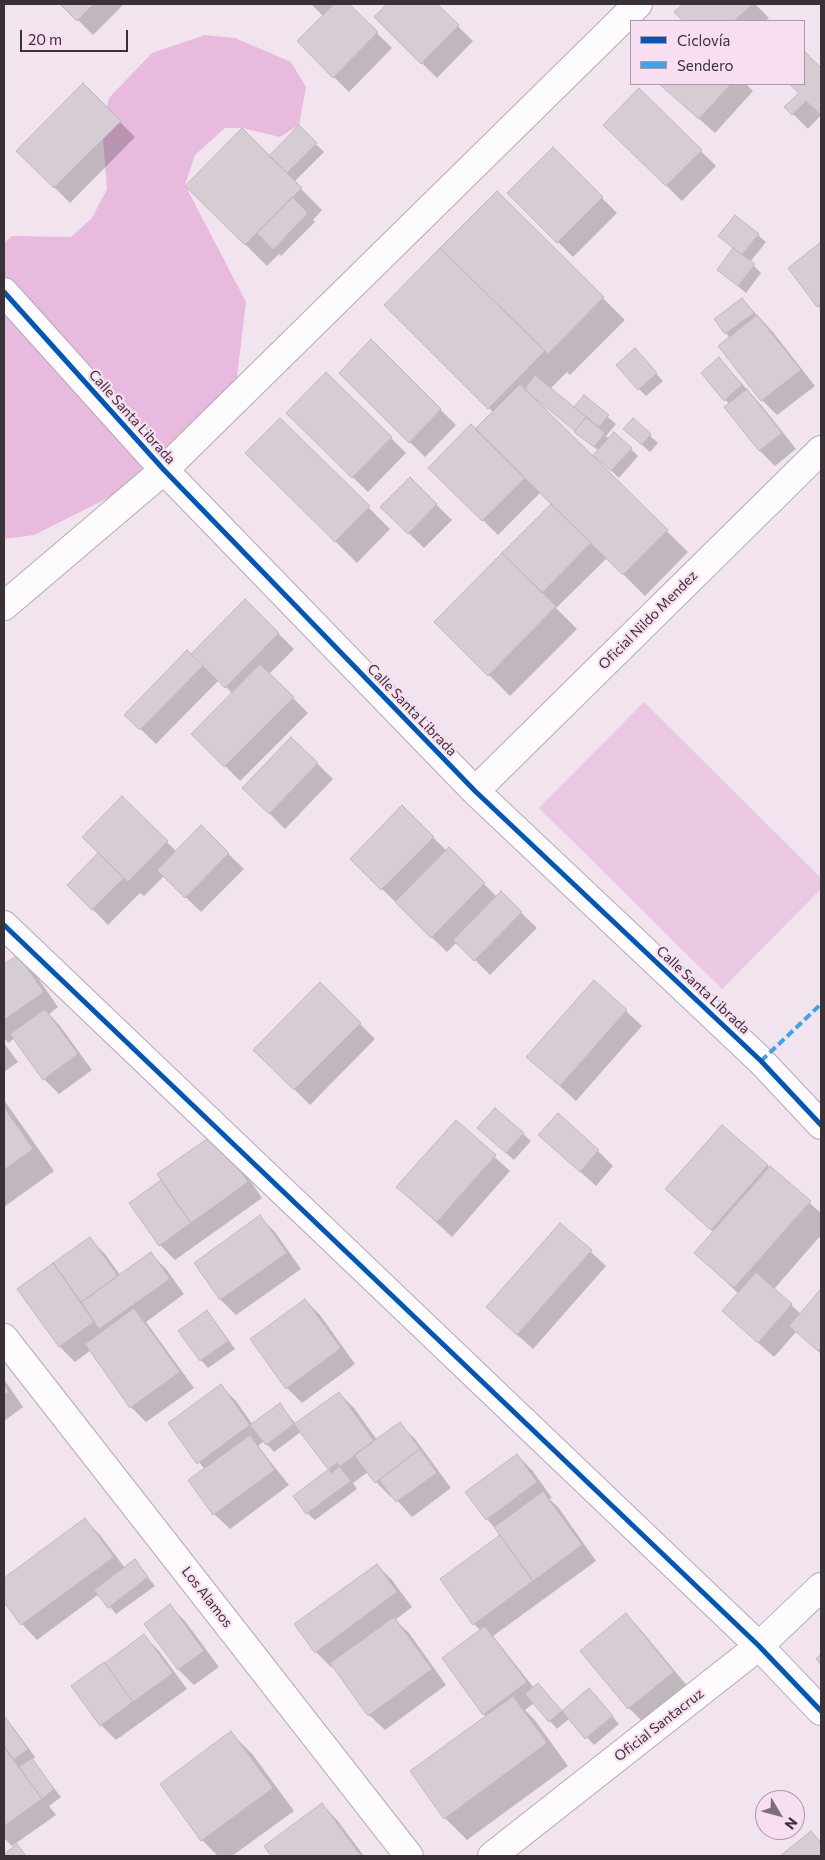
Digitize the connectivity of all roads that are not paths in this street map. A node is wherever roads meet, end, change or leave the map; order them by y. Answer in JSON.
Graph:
{"nodes":[{"id":1,"x":638,"y":4,"type":"edge"},
{"id":2,"x":4,"y":292,"type":"edge"},
{"id":3,"x":821,"y":450,"type":"edge"},
{"id":4,"x":164,"y":470,"type":"junction"},
{"id":5,"x":4,"y":606,"type":"edge"},
{"id":6,"x":475,"y":790,"type":"junction"},
{"id":7,"x":4,"y":925,"type":"edge"},
{"id":8,"x":821,"y":1125,"type":"edge"},
{"id":9,"x":4,"y":1338,"type":"edge"},
{"id":10,"x":821,"y":1587,"type":"edge"},
{"id":11,"x":758,"y":1646,"type":"junction"},
{"id":12,"x":821,"y":1711,"type":"edge"},
{"id":13,"x":409,"y":1856,"type":"edge"},
{"id":14,"x":492,"y":1856,"type":"edge"}],
"edges":[{"from":1,"to":4,"type":"street"},
{"from":2,"to":4,"type":"street","name":"Calle Santa Librada"},
{"from":3,"to":6,"type":"street","name":"Oficial Nildo Mendez"},
{"from":4,"to":5,"type":"street"},
{"from":4,"to":6,"type":"street","name":"Calle Santa Librada"},
{"from":6,"to":8,"type":"street","name":"Calle Santa Librada"},
{"from":7,"to":11,"type":"street"},
{"from":9,"to":13,"type":"street","name":"Los Alamos"},
{"from":10,"to":11,"type":"street","name":"Oficial Santacruz"},
{"from":11,"to":12,"type":"street"},
{"from":11,"to":14,"type":"street","name":"Oficial Santacruz"}]}
